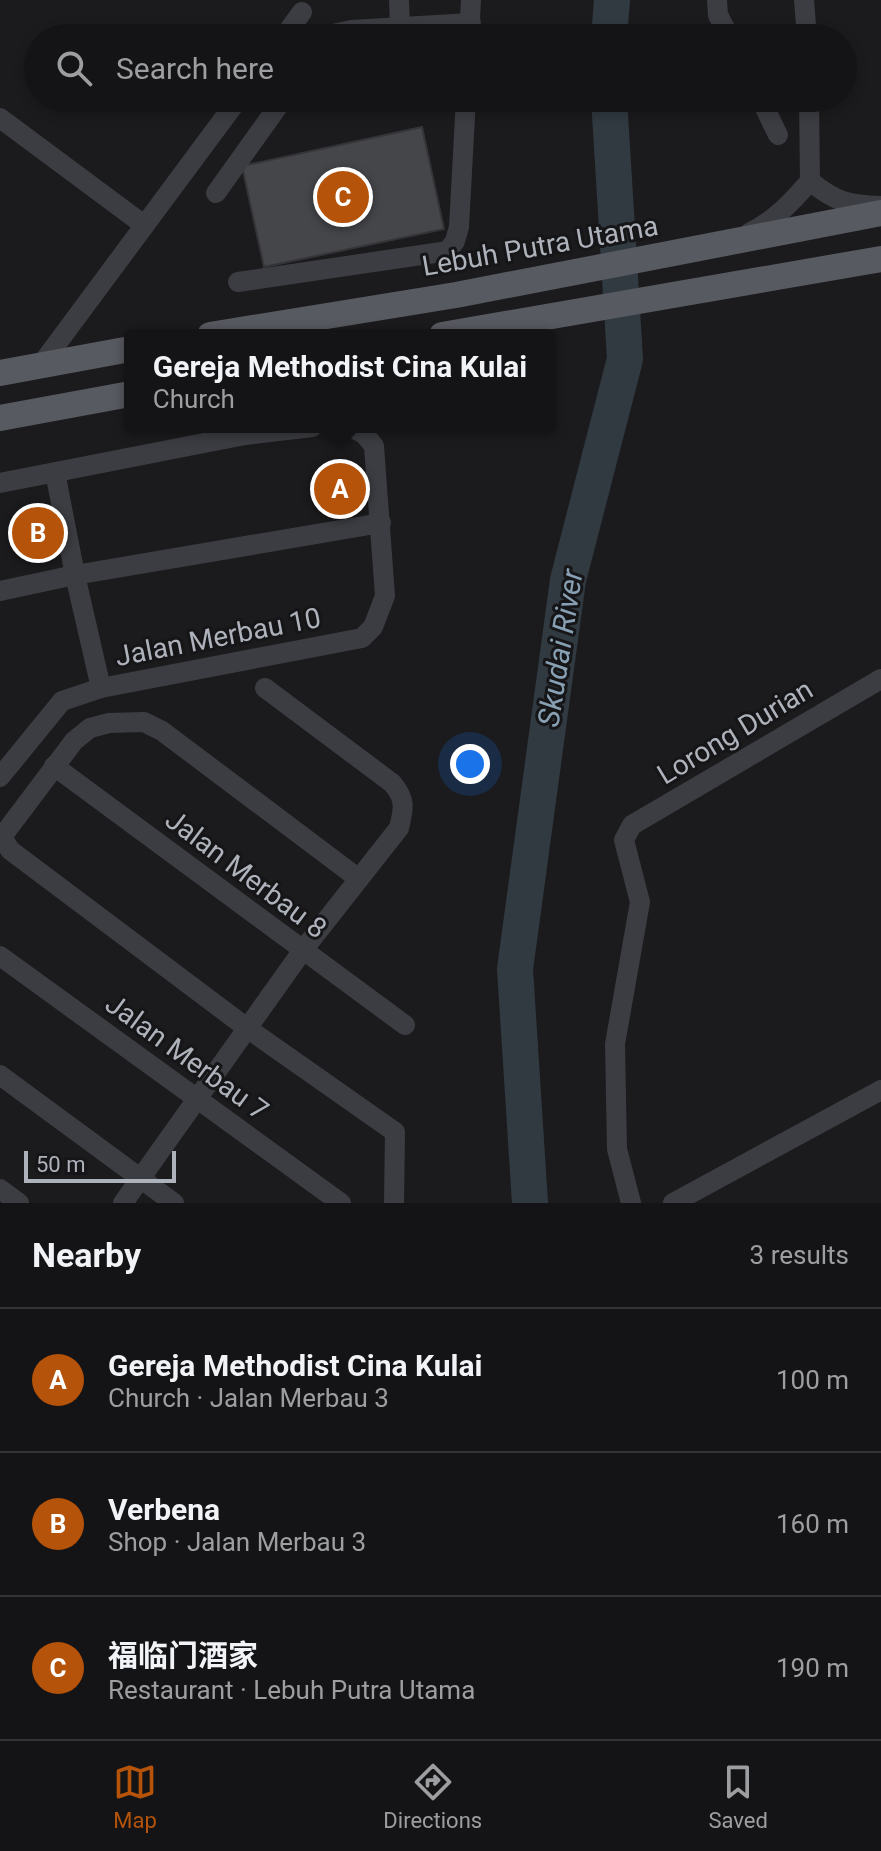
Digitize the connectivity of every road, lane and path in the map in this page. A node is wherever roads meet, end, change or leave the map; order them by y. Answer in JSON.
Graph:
{"nodes":[{"id":1,"x":399,"y":0,"type":"edge"},
{"id":2,"x":471,"y":0,"type":"edge"},
{"id":3,"x":717,"y":0,"type":"edge"},
{"id":4,"x":804,"y":0,"type":"edge"},
{"id":5,"x":302,"y":12,"type":"dead end"},
{"id":6,"x":293,"y":24,"type":"edge"},
{"id":7,"x":400,"y":24,"type":"edge"},
{"id":8,"x":470,"y":24,"type":"edge"},
{"id":9,"x":723,"y":24,"type":"edge"},
{"id":10,"x":806,"y":24,"type":"edge"},
{"id":11,"x":229,"y":112,"type":"edge"},
{"id":12,"x":274,"y":112,"type":"edge"},
{"id":13,"x":465,"y":112,"type":"edge"},
{"id":14,"x":767,"y":112,"type":"edge"},
{"id":15,"x":809,"y":112,"type":"edge"},
{"id":16,"x":0,"y":118,"type":"edge"},
{"id":17,"x":778,"y":135,"type":"dead end"},
{"id":18,"x":810,"y":181,"type":"junction"},
{"id":19,"x":216,"y":193,"type":"dead end"},
{"id":20,"x":881,"y":206,"type":"edge"},
{"id":21,"x":881,"y":213,"type":"edge"},
{"id":22,"x":144,"y":225,"type":"junction"},
{"id":23,"x":723,"y":245,"type":"junction"},
{"id":24,"x":881,"y":259,"type":"edge"},
{"id":25,"x":238,"y":282,"type":"dead end"},
{"id":26,"x":247,"y":329,"type":"edge"},
{"id":27,"x":470,"y":329,"type":"edge"},
{"id":28,"x":124,"y":350,"type":"edge"},
{"id":29,"x":41,"y":365,"type":"junction"},
{"id":30,"x":0,"y":373,"type":"edge"},
{"id":31,"x":124,"y":395,"type":"edge"},
{"id":32,"x":0,"y":418,"type":"edge"},
{"id":33,"x":242,"y":433,"type":"edge"},
{"id":34,"x":362,"y":433,"type":"edge"},
{"id":35,"x":55,"y":472,"type":"junction"},
{"id":36,"x":0,"y":483,"type":"edge"},
{"id":37,"x":381,"y":523,"type":"junction"},
{"id":38,"x":75,"y":575,"type":"junction"},
{"id":39,"x":0,"y":591,"type":"edge"},
{"id":40,"x":881,"y":679,"type":"edge"},
{"id":41,"x":101,"y":688,"type":"junction"},
{"id":42,"x":265,"y":688,"type":"dead end"},
{"id":43,"x":54,"y":766,"type":"junction"},
{"id":44,"x":0,"y":777,"type":"edge"},
{"id":45,"x":359,"y":879,"type":"junction"},
{"id":46,"x":303,"y":950,"type":"junction"},
{"id":47,"x":0,"y":956,"type":"edge"},
{"id":48,"x":405,"y":1025,"type":"dead end"},
{"id":49,"x":247,"y":1028,"type":"junction"},
{"id":50,"x":0,"y":1075,"type":"edge"},
{"id":51,"x":881,"y":1090,"type":"edge"},
{"id":52,"x":196,"y":1098,"type":"junction"},
{"id":53,"x":140,"y":1179,"type":"junction"},
{"id":54,"x":0,"y":1189,"type":"edge"},
{"id":55,"x":19,"y":1203,"type":"edge"},
{"id":56,"x":123,"y":1203,"type":"edge"},
{"id":57,"x":174,"y":1203,"type":"edge"},
{"id":58,"x":341,"y":1203,"type":"edge"},
{"id":59,"x":394,"y":1203,"type":"edge"},
{"id":60,"x":631,"y":1203,"type":"edge"},
{"id":61,"x":673,"y":1203,"type":"edge"}],
"edges":[{"from":1,"to":7,"type":"street"},
{"from":2,"to":8,"type":"street"},
{"from":3,"to":9,"type":"street"},
{"from":4,"to":10,"type":"street"},
{"from":5,"to":6,"type":"street"},
{"from":11,"to":22,"type":"street"},
{"from":12,"to":19,"type":"street"},
{"from":13,"to":25,"type":"street"},
{"from":14,"to":17,"type":"street"},
{"from":15,"to":18,"type":"street"},
{"from":16,"to":22,"type":"street"},
{"from":18,"to":20,"type":"street"},
{"from":18,"to":23,"type":"street"},
{"from":21,"to":23,"type":"main road","name":"Lebuh Putra Utama"},
{"from":22,"to":29,"type":"street"},
{"from":23,"to":26,"type":"main road","name":"Lebuh Putra Utama"},
{"from":24,"to":27,"type":"main road"},
{"from":28,"to":29,"type":"main road"},
{"from":29,"to":30,"type":"main road"},
{"from":31,"to":32,"type":"main road"},
{"from":33,"to":35,"type":"street"},
{"from":34,"to":37,"type":"street"},
{"from":35,"to":36,"type":"street"},
{"from":35,"to":38,"type":"street"},
{"from":37,"to":38,"type":"street"},
{"from":37,"to":41,"type":"street","name":"Jalan Merbau 10"},
{"from":38,"to":39,"type":"street"},
{"from":38,"to":41,"type":"street"},
{"from":40,"to":60,"type":"street","name":"Lorong Durian"},
{"from":41,"to":44,"type":"street","name":"Jalan Merbau 10"},
{"from":42,"to":45,"type":"street"},
{"from":43,"to":45,"type":"street"},
{"from":43,"to":46,"type":"street","name":"Jalan Merbau 8"},
{"from":43,"to":49,"type":"street"},
{"from":45,"to":46,"type":"street"},
{"from":46,"to":48,"type":"street","name":"Jalan Merbau 8"},
{"from":46,"to":49,"type":"street"},
{"from":47,"to":52,"type":"street","name":"Jalan Merbau 7"},
{"from":49,"to":52,"type":"street"},
{"from":49,"to":59,"type":"street"},
{"from":50,"to":53,"type":"street"},
{"from":51,"to":61,"type":"street"},
{"from":52,"to":53,"type":"street"},
{"from":52,"to":58,"type":"street","name":"Jalan Merbau 7"},
{"from":53,"to":56,"type":"street"},
{"from":53,"to":57,"type":"street"},
{"from":54,"to":55,"type":"street"}]}
